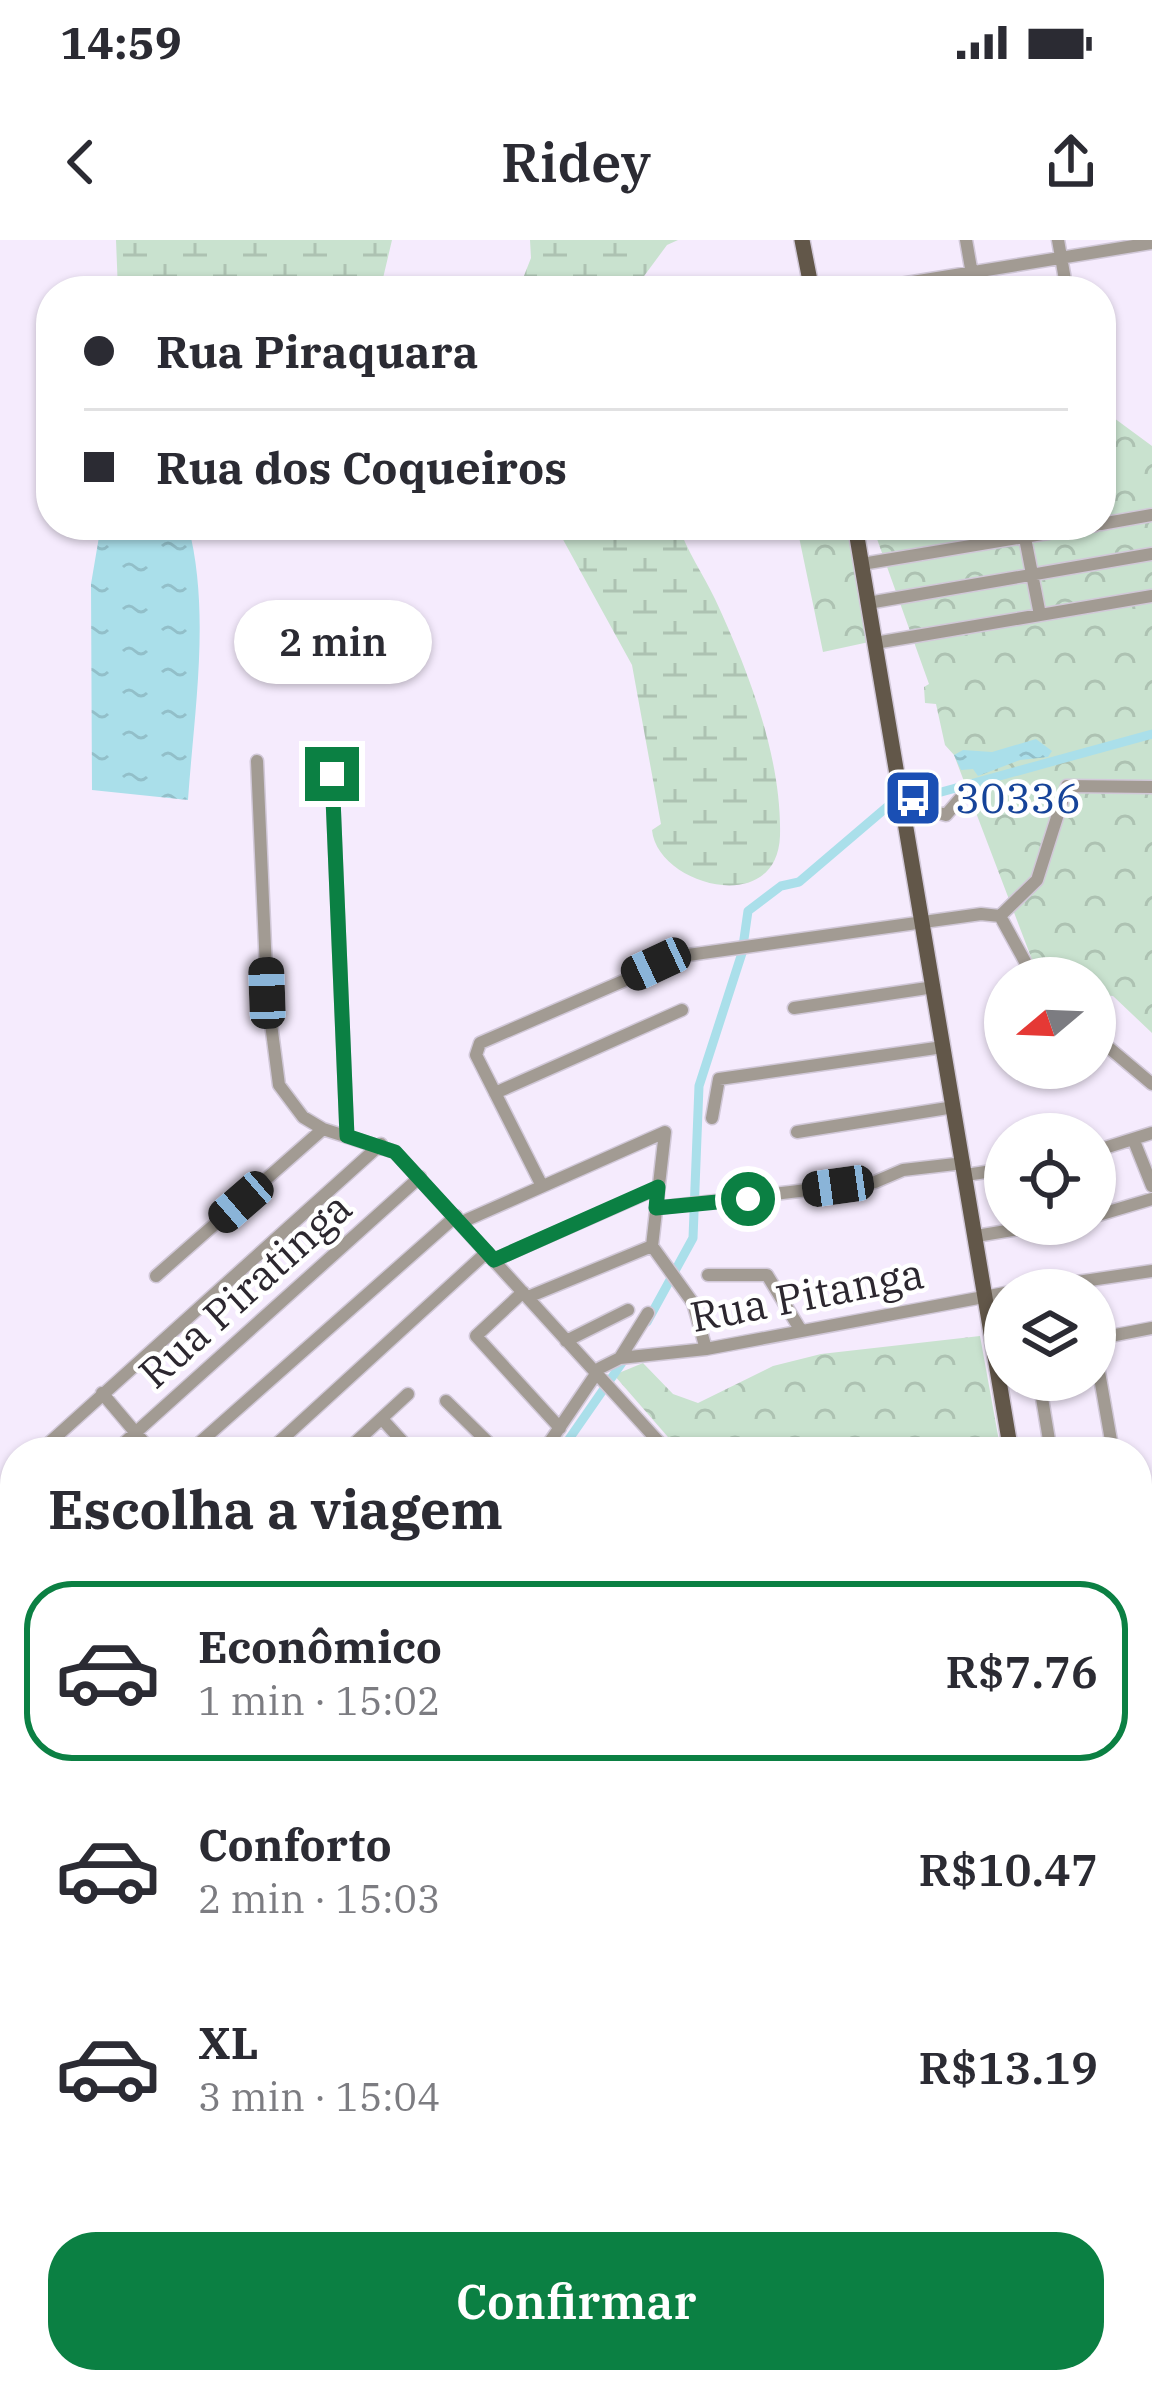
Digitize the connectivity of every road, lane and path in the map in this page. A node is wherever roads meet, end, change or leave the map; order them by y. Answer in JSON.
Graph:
{"nodes":[{"id":1,"x":802,"y":240,"type":"edge"},
{"id":2,"x":967,"y":240,"type":"edge"},
{"id":3,"x":1058,"y":240,"type":"edge"},
{"id":4,"x":1150,"y":246,"type":"edge"},
{"id":5,"x":1061,"y":258,"type":"junction"},
{"id":6,"x":972,"y":272,"type":"junction"},
{"id":7,"x":809,"y":276,"type":"edge"},
{"id":8,"x":948,"y":276,"type":"edge"},
{"id":9,"x":973,"y":276,"type":"edge"},
{"id":10,"x":1064,"y":276,"type":"edge"},
{"id":11,"x":1152,"y":515,"type":"edge"},
{"id":12,"x":1116,"y":522,"type":"edge"},
{"id":13,"x":858,"y":540,"type":"edge"},
{"id":14,"x":1012,"y":540,"type":"edge"},
{"id":15,"x":1025,"y":540,"type":"edge"},
{"id":16,"x":1152,"y":554,"type":"edge"},
{"id":17,"x":862,"y":564,"type":"junction"},
{"id":18,"x":1033,"y":575,"type":"junction"},
{"id":19,"x":1152,"y":596,"type":"edge"},
{"id":20,"x":868,"y":603,"type":"junction"},
{"id":21,"x":1040,"y":615,"type":"junction"},
{"id":22,"x":875,"y":643,"type":"junction"},
{"id":23,"x":257,"y":761,"type":"dead end"},
{"id":24,"x":332,"y":774,"type":"dead end"},
{"id":25,"x":1152,"y":788,"type":"edge"},
{"id":26,"x":965,"y":793,"type":"dead end"},
{"id":27,"x":904,"y":812,"type":"junction"},
{"id":28,"x":1000,"y":916,"type":"junction"},
{"id":29,"x":922,"y":924,"type":"junction"},
{"id":30,"x":1022,"y":957,"type":"edge"},
{"id":31,"x":934,"y":987,"type":"junction"},
{"id":32,"x":794,"y":1008,"type":"dead end"},
{"id":33,"x":682,"y":1010,"type":"dead end"},
{"id":34,"x":944,"y":1047,"type":"junction"},
{"id":35,"x":1116,"y":1054,"type":"edge"},
{"id":36,"x":1152,"y":1084,"type":"edge"},
{"id":37,"x":495,"y":1093,"type":"junction"},
{"id":38,"x":954,"y":1107,"type":"junction"},
{"id":39,"x":712,"y":1118,"type":"dead end"},
{"id":40,"x":323,"y":1130,"type":"junction"},
{"id":41,"x":797,"y":1132,"type":"dead end"},
{"id":42,"x":1152,"y":1133,"type":"edge"},
{"id":43,"x":347,"y":1136,"type":"junction"},
{"id":44,"x":1134,"y":1141,"type":"junction"},
{"id":45,"x":381,"y":1144,"type":"junction"},
{"id":46,"x":1116,"y":1146,"type":"edge"},
{"id":47,"x":965,"y":1169,"type":"junction"},
{"id":48,"x":984,"y":1169,"type":"edge"},
{"id":49,"x":420,"y":1177,"type":"junction"},
{"id":50,"x":541,"y":1184,"type":"junction"},
{"id":51,"x":1152,"y":1186,"type":"edge"},
{"id":52,"x":658,"y":1187,"type":"junction"},
{"id":53,"x":1152,"y":1199,"type":"edge"},
{"id":54,"x":656,"y":1208,"type":"junction"},
{"id":55,"x":1116,"y":1210,"type":"edge"},
{"id":56,"x":459,"y":1219,"type":"junction"},
{"id":57,"x":984,"y":1235,"type":"edge"},
{"id":58,"x":976,"y":1236,"type":"junction"},
{"id":59,"x":652,"y":1246,"type":"junction"},
{"id":60,"x":490,"y":1256,"type":"junction"},
{"id":61,"x":1152,"y":1271,"type":"edge"},
{"id":62,"x":708,"y":1275,"type":"dead end"},
{"id":63,"x":156,"y":1276,"type":"dead end"},
{"id":64,"x":1116,"y":1276,"type":"edge"},
{"id":65,"x":984,"y":1284,"type":"edge"},
{"id":66,"x":525,"y":1295,"type":"junction"},
{"id":67,"x":984,"y":1296,"type":"edge"},
{"id":68,"x":628,"y":1310,"type":"dead end"},
{"id":69,"x":648,"y":1312,"type":"dead end"},
{"id":70,"x":1152,"y":1328,"type":"edge"},
{"id":71,"x":800,"y":1329,"type":"junction"},
{"id":72,"x":1116,"y":1335,"type":"edge"},
{"id":73,"x":566,"y":1340,"type":"junction"},
{"id":74,"x":706,"y":1349,"type":"junction"},
{"id":75,"x":620,"y":1358,"type":"junction"},
{"id":76,"x":603,"y":1378,"type":"junction"},
{"id":77,"x":102,"y":1393,"type":"junction"},
{"id":78,"x":408,"y":1394,"type":"dead end"},
{"id":79,"x":446,"y":1401,"type":"dead end"},
{"id":80,"x":1005,"y":1401,"type":"edge"},
{"id":81,"x":1042,"y":1401,"type":"edge"},
{"id":82,"x":1104,"y":1401,"type":"edge"},
{"id":83,"x":382,"y":1418,"type":"junction"},
{"id":84,"x":560,"y":1428,"type":"junction"},
{"id":85,"x":135,"y":1433,"type":"junction"},
{"id":86,"x":55,"y":1437,"type":"edge"},
{"id":87,"x":131,"y":1437,"type":"edge"},
{"id":88,"x":139,"y":1437,"type":"edge"},
{"id":89,"x":206,"y":1437,"type":"edge"},
{"id":90,"x":285,"y":1437,"type":"edge"},
{"id":91,"x":361,"y":1437,"type":"edge"},
{"id":92,"x":399,"y":1437,"type":"edge"},
{"id":93,"x":483,"y":1437,"type":"edge"},
{"id":94,"x":554,"y":1437,"type":"edge"},
{"id":95,"x":655,"y":1437,"type":"edge"},
{"id":96,"x":1009,"y":1437,"type":"edge"},
{"id":97,"x":1048,"y":1437,"type":"edge"},
{"id":98,"x":1110,"y":1437,"type":"edge"}],
"edges":[{"from":1,"to":7,"type":"main road"},
{"from":2,"to":6,"type":"street"},
{"from":3,"to":5,"type":"street"},
{"from":4,"to":5,"type":"street"},
{"from":5,"to":6,"type":"street"},
{"from":5,"to":10,"type":"street"},
{"from":6,"to":8,"type":"street"},
{"from":6,"to":9,"type":"street"},
{"from":11,"to":12,"type":"street"},
{"from":13,"to":17,"type":"main road"},
{"from":14,"to":17,"type":"street"},
{"from":15,"to":18,"type":"street"},
{"from":16,"to":18,"type":"street"},
{"from":17,"to":20,"type":"main road"},
{"from":18,"to":20,"type":"street"},
{"from":18,"to":21,"type":"street"},
{"from":19,"to":21,"type":"street"},
{"from":20,"to":22,"type":"main road"},
{"from":21,"to":22,"type":"street"},
{"from":22,"to":27,"type":"main road"},
{"from":23,"to":40,"type":"street"},
{"from":24,"to":43,"type":"street"},
{"from":25,"to":28,"type":"street"},
{"from":26,"to":27,"type":"street"},
{"from":27,"to":29,"type":"main road"},
{"from":28,"to":29,"type":"street"},
{"from":28,"to":30,"type":"street"},
{"from":29,"to":31,"type":"main road"},
{"from":29,"to":37,"type":"street"},
{"from":31,"to":32,"type":"street"},
{"from":31,"to":34,"type":"main road"},
{"from":33,"to":37,"type":"street"},
{"from":34,"to":38,"type":"main road"},
{"from":34,"to":39,"type":"street"},
{"from":35,"to":36,"type":"street"},
{"from":37,"to":50,"type":"street"},
{"from":38,"to":41,"type":"street"},
{"from":38,"to":47,"type":"main road"},
{"from":40,"to":43,"type":"street"},
{"from":40,"to":63,"type":"street"},
{"from":42,"to":44,"type":"street"},
{"from":43,"to":45,"type":"street"},
{"from":44,"to":46,"type":"street"},
{"from":44,"to":51,"type":"street"},
{"from":45,"to":49,"type":"street"},
{"from":45,"to":77,"type":"street"},
{"from":47,"to":48,"type":"street"},
{"from":47,"to":54,"type":"street"},
{"from":47,"to":58,"type":"main road"},
{"from":49,"to":56,"type":"street"},
{"from":49,"to":85,"type":"street","name":"Rua Piratinga"},
{"from":50,"to":52,"type":"street"},
{"from":50,"to":56,"type":"street"},
{"from":52,"to":54,"type":"street"},
{"from":52,"to":60,"type":"street"},
{"from":53,"to":55,"type":"street"},
{"from":54,"to":59,"type":"street"},
{"from":56,"to":60,"type":"street"},
{"from":56,"to":89,"type":"street"},
{"from":57,"to":58,"type":"street"},
{"from":58,"to":65,"type":"main road"},
{"from":59,"to":66,"type":"street"},
{"from":59,"to":74,"type":"street"},
{"from":60,"to":66,"type":"street"},
{"from":60,"to":90,"type":"street"},
{"from":61,"to":64,"type":"street"},
{"from":62,"to":71,"type":"street"},
{"from":66,"to":73,"type":"street"},
{"from":66,"to":84,"type":"street"},
{"from":67,"to":71,"type":"street","name":"Rua Pitanga"},
{"from":68,"to":73,"type":"street"},
{"from":69,"to":75,"type":"street"},
{"from":70,"to":72,"type":"street"},
{"from":71,"to":74,"type":"street","name":"Rua Pitanga"},
{"from":73,"to":76,"type":"street"},
{"from":74,"to":75,"type":"street","name":"Rua Pitanga"},
{"from":75,"to":76,"type":"street"},
{"from":76,"to":84,"type":"street"},
{"from":76,"to":95,"type":"street"},
{"from":77,"to":85,"type":"street"},
{"from":77,"to":86,"type":"street"},
{"from":78,"to":83,"type":"street"},
{"from":79,"to":93,"type":"street"},
{"from":80,"to":96,"type":"main road"},
{"from":81,"to":97,"type":"street"},
{"from":82,"to":98,"type":"street"},
{"from":83,"to":91,"type":"street"},
{"from":83,"to":92,"type":"street"},
{"from":84,"to":94,"type":"street"},
{"from":85,"to":87,"type":"street","name":"Rua Piratinga"},
{"from":85,"to":88,"type":"street"}]}
